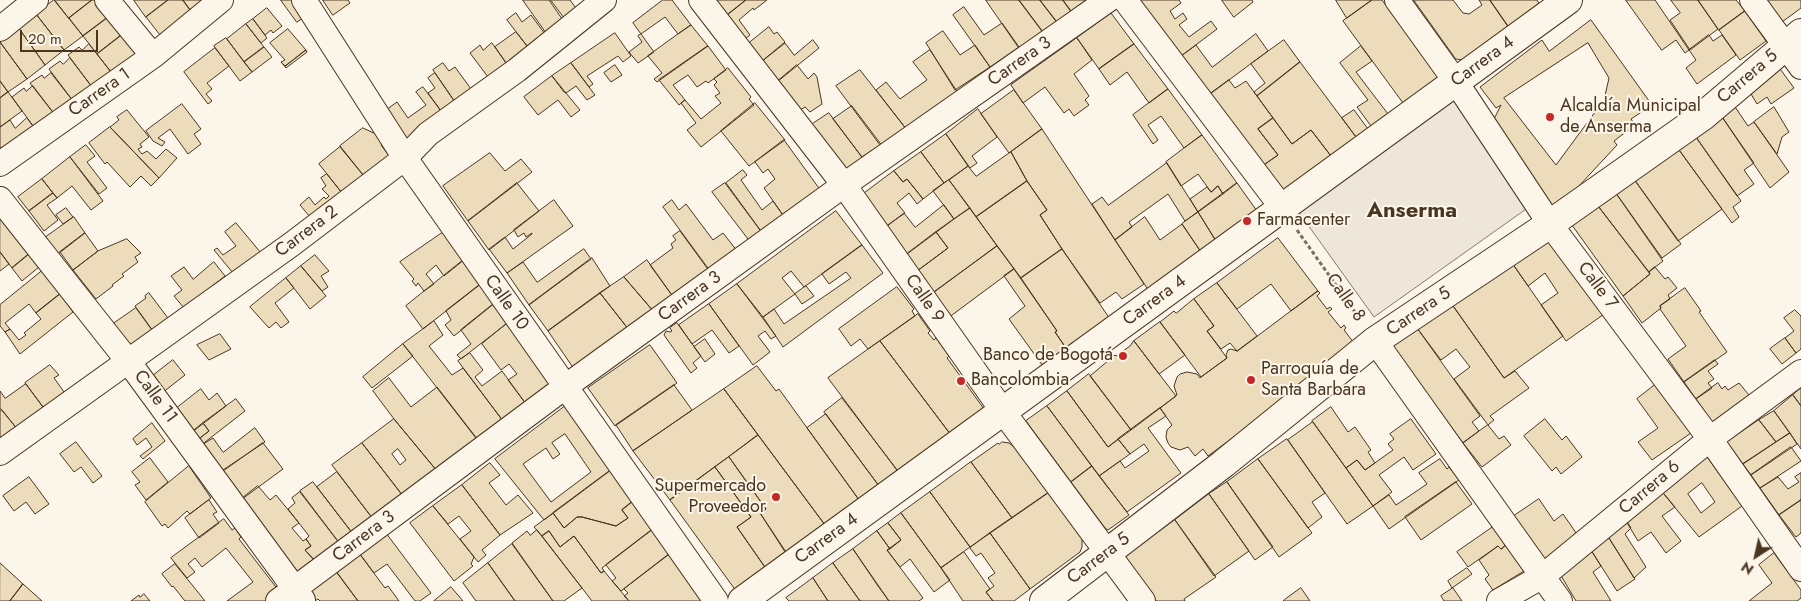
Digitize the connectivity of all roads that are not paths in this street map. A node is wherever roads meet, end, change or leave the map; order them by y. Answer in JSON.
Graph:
{"nodes":[{"id":1,"x":36,"y":0,"type":"edge"},
{"id":2,"x":107,"y":0,"type":"edge"},
{"id":3,"x":221,"y":0,"type":"edge"},
{"id":4,"x":304,"y":0,"type":"edge"},
{"id":5,"x":604,"y":0,"type":"edge"},
{"id":6,"x":701,"y":0,"type":"edge"},
{"id":7,"x":1108,"y":0,"type":"edge"},
{"id":8,"x":1125,"y":0,"type":"edge"},
{"id":9,"x":1398,"y":0,"type":"edge"},
{"id":10,"x":1568,"y":0,"type":"edge"},
{"id":11,"x":1752,"y":0,"type":"edge"},
{"id":12,"x":0,"y":29,"type":"edge"},
{"id":13,"x":1793,"y":39,"type":"edge"},
{"id":14,"x":153,"y":56,"type":"junction"},
{"id":15,"x":1801,"y":67,"type":"edge"},
{"id":16,"x":1456,"y":82,"type":"junction"},
{"id":17,"x":405,"y":158,"type":"junction"},
{"id":18,"x":0,"y":164,"type":"edge"},
{"id":19,"x":844,"y":185,"type":"junction"},
{"id":20,"x":0,"y":198,"type":"edge"},
{"id":21,"x":1282,"y":209,"type":"junction"},
{"id":22,"x":1550,"y":224,"type":"junction"},
{"id":23,"x":1375,"y":341,"type":"junction"},
{"id":24,"x":128,"y":361,"type":"junction"},
{"id":25,"x":1801,"y":372,"type":"edge"},
{"id":26,"x":565,"y":387,"type":"junction"},
{"id":27,"x":1002,"y":410,"type":"junction"},
{"id":28,"x":1710,"y":439,"type":"junction"},
{"id":29,"x":0,"y":454,"type":"edge"},
{"id":30,"x":1108,"y":553,"type":"junction"},
{"id":31,"x":1801,"y":569,"type":"edge"},
{"id":32,"x":1543,"y":576,"type":"junction"},
{"id":33,"x":292,"y":597,"type":"edge"},
{"id":34,"x":716,"y":601,"type":"edge"},
{"id":35,"x":742,"y":601,"type":"edge"},
{"id":36,"x":1044,"y":601,"type":"edge"},
{"id":37,"x":1143,"y":601,"type":"edge"},
{"id":38,"x":1499,"y":601,"type":"edge"},
{"id":39,"x":1560,"y":601,"type":"edge"}],
"edges":[{"from":1,"to":12,"type":"street"},
{"from":2,"to":14,"type":"street"},
{"from":3,"to":14,"type":"street","name":"Carrera 1"},
{"from":4,"to":17,"type":"street","name":"Calle 10"},
{"from":5,"to":17,"type":"street","name":"Carrera 2"},
{"from":6,"to":19,"type":"street","name":"Calle 9"},
{"from":7,"to":19,"type":"street","name":"Carrera 3"},
{"from":8,"to":21,"type":"street"},
{"from":9,"to":16,"type":"street","name":"Calle 7"},
{"from":10,"to":16,"type":"street","name":"Carrera 4"},
{"from":11,"to":13,"type":"street"},
{"from":13,"to":15,"type":"street"},
{"from":13,"to":22,"type":"street","name":"Carrera 5"},
{"from":14,"to":18,"type":"street","name":"Carrera 1"},
{"from":16,"to":21,"type":"street","name":"Carrera 4"},
{"from":16,"to":22,"type":"street","name":"Calle 7"},
{"from":17,"to":24,"type":"street","name":"Carrera 2"},
{"from":17,"to":26,"type":"street","name":"Calle 10"},
{"from":19,"to":26,"type":"street","name":"Carrera 3"},
{"from":19,"to":27,"type":"street","name":"Calle 9"},
{"from":20,"to":24,"type":"street","name":"Calle 11"},
{"from":21,"to":27,"type":"street","name":"Carrera 4"},
{"from":22,"to":23,"type":"street","name":"Carrera 5"},
{"from":22,"to":28,"type":"street","name":"Calle 7"},
{"from":23,"to":30,"type":"street","name":"Carrera 5"},
{"from":23,"to":32,"type":"street","name":"Calle 8"},
{"from":24,"to":29,"type":"street","name":"Carrera 2"},
{"from":24,"to":33,"type":"street","name":"Calle 11"},
{"from":25,"to":28,"type":"street","name":"Carrera 6"},
{"from":26,"to":33,"type":"street","name":"Carrera 3"},
{"from":26,"to":34,"type":"street","name":"Calle 10"},
{"from":27,"to":30,"type":"street","name":"Calle 9"},
{"from":27,"to":35,"type":"street","name":"Carrera 4"},
{"from":28,"to":31,"type":"street","name":"Calle 7"},
{"from":28,"to":32,"type":"street","name":"Carrera 6"},
{"from":30,"to":36,"type":"street","name":"Carrera 5"},
{"from":30,"to":37,"type":"street","name":"Calle 9"},
{"from":32,"to":38,"type":"street","name":"Carrera 6"},
{"from":32,"to":39,"type":"street","name":"Calle 8"}]}
